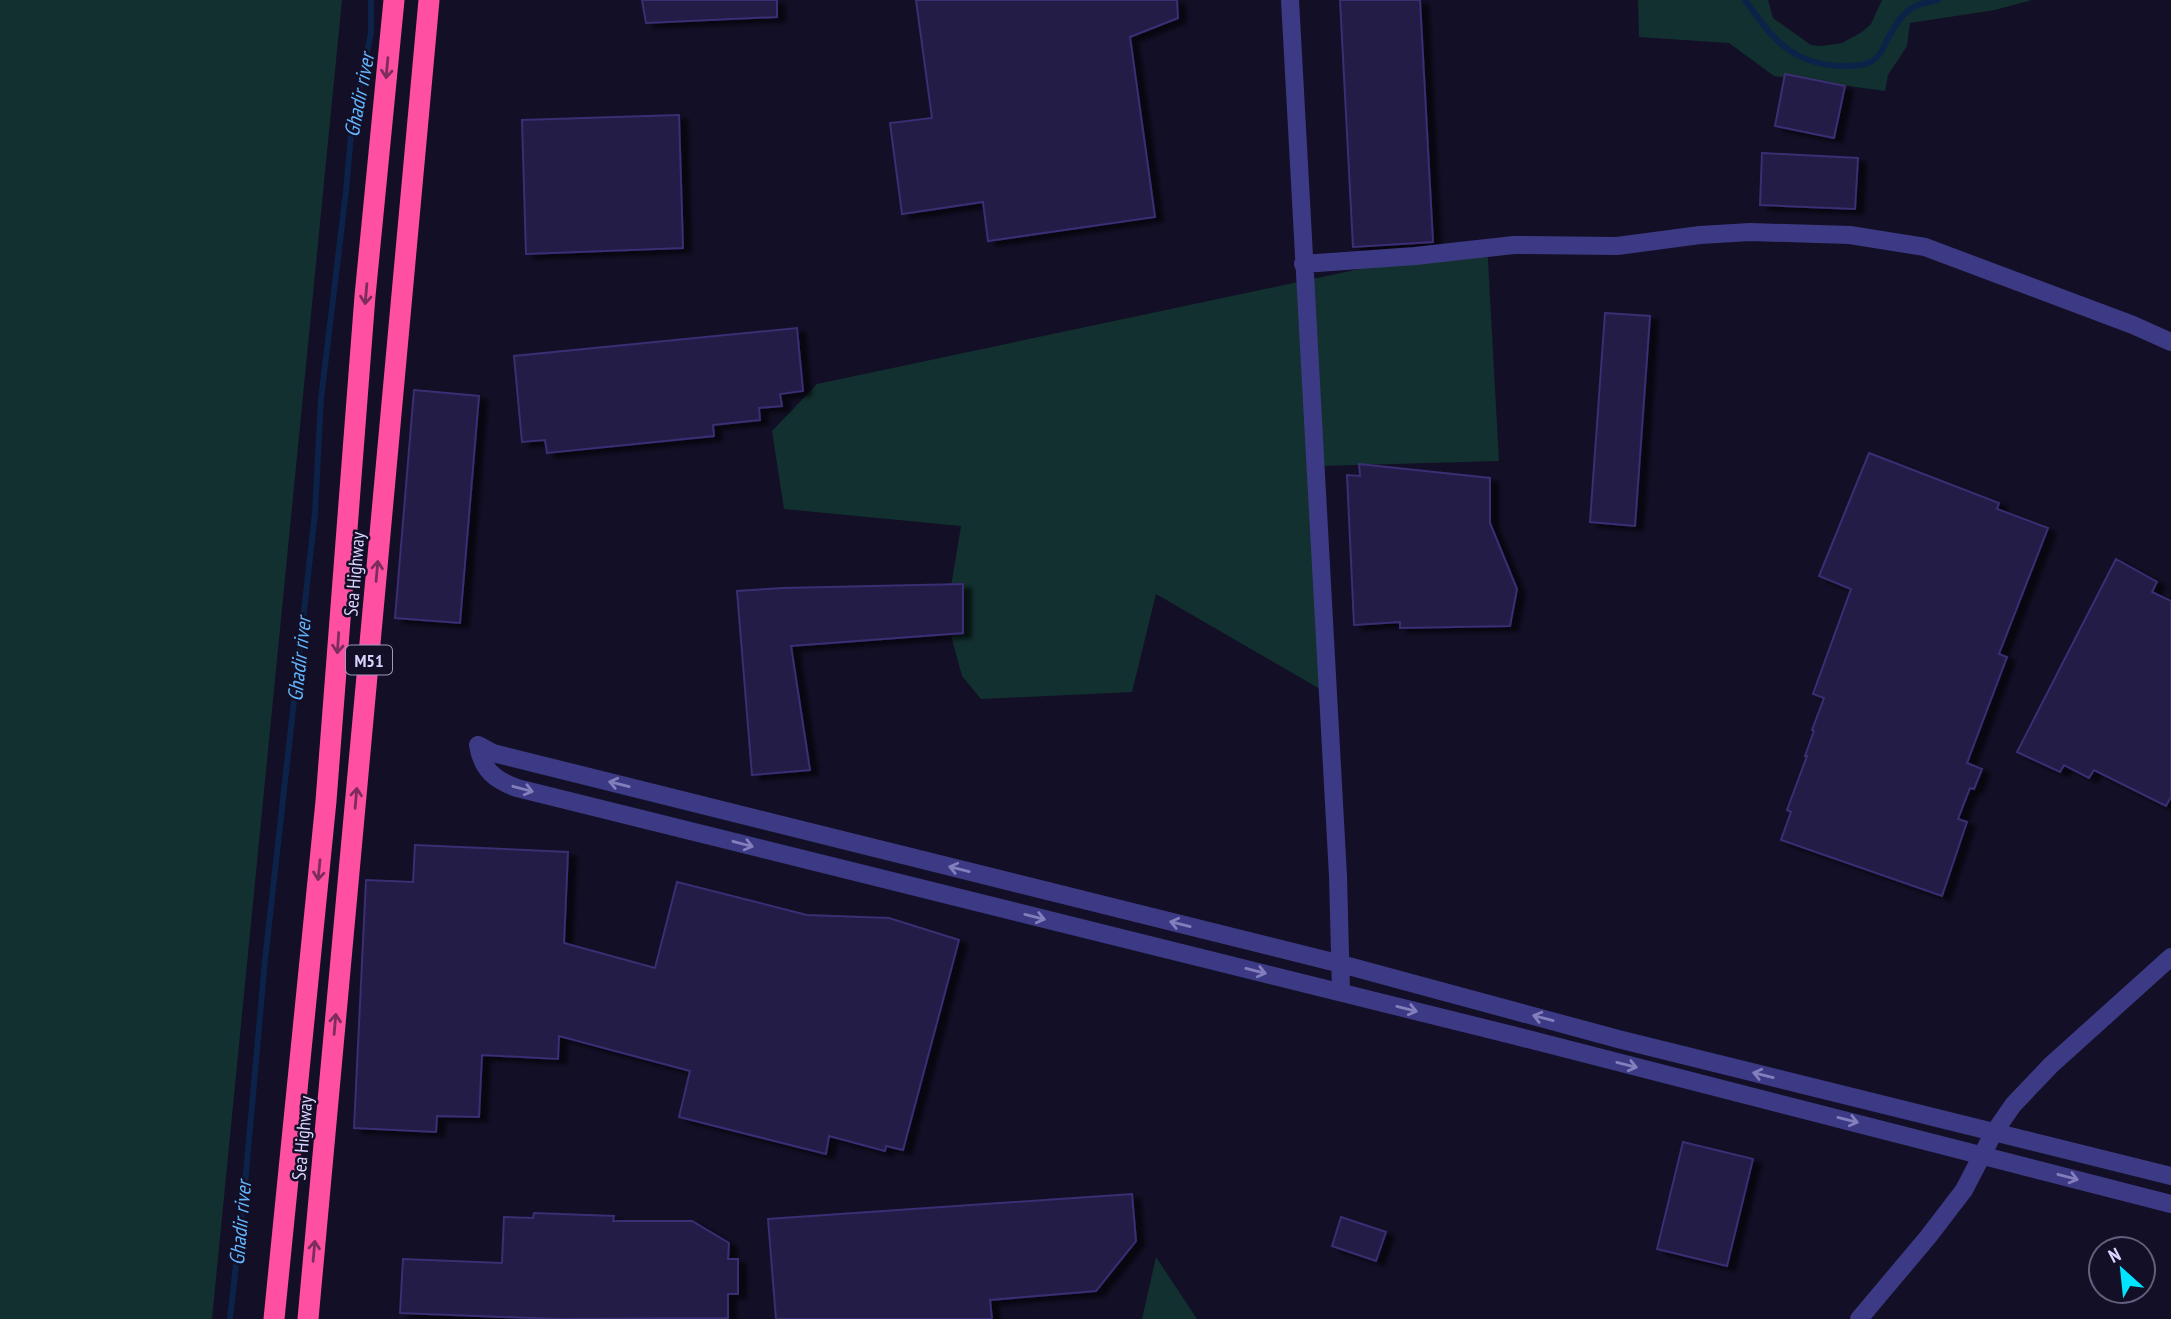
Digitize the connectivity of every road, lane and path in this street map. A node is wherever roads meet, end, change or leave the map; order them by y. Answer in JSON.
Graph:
{"nodes":[{"id":1,"x":394,"y":0,"type":"edge"},
{"id":2,"x":429,"y":0,"type":"edge"},
{"id":3,"x":1290,"y":0,"type":"edge"},
{"id":4,"x":1303,"y":264,"type":"junction"},
{"id":5,"x":2171,"y":342,"type":"edge"},
{"id":6,"x":650,"y":792,"type":"junction"},
{"id":7,"x":688,"y":802,"type":"junction"},
{"id":8,"x":640,"y":818,"type":"junction"},
{"id":9,"x":680,"y":828,"type":"junction"},
{"id":10,"x":996,"y":878,"type":"junction"},
{"id":11,"x":989,"y":905,"type":"junction"},
{"id":12,"x":2171,"y":957,"type":"edge"},
{"id":13,"x":1341,"y":964,"type":"junction"},
{"id":14,"x":1341,"y":992,"type":"junction"},
{"id":15,"x":1993,"y":1134,"type":"junction"},
{"id":16,"x":1984,"y":1154,"type":"junction"},
{"id":17,"x":2171,"y":1176,"type":"edge"},
{"id":18,"x":2171,"y":1204,"type":"edge"},
{"id":19,"x":275,"y":1319,"type":"edge"},
{"id":20,"x":308,"y":1319,"type":"edge"},
{"id":21,"x":1859,"y":1319,"type":"edge"}],
"edges":[{"from":1,"to":19,"type":"highway","name":"Sea Highway","number":"M51","one_way":true},
{"from":20,"to":2,"type":"highway","name":"Sea Highway","number":"M51","one_way":true},
{"from":3,"to":4,"type":"street"},
{"from":4,"to":5,"type":"street"},
{"from":4,"to":13,"type":"street"},
{"from":6,"to":7,"type":"street"},
{"from":6,"to":8,"type":"street"},
{"from":6,"to":8,"type":"street","one_way":true},
{"from":7,"to":9,"type":"street"},
{"from":10,"to":7,"type":"street","one_way":true},
{"from":8,"to":9,"type":"street"},
{"from":9,"to":11,"type":"street","one_way":true},
{"from":10,"to":11,"type":"street"},
{"from":13,"to":10,"type":"street","one_way":true},
{"from":11,"to":14,"type":"street","one_way":true},
{"from":12,"to":15,"type":"street"},
{"from":13,"to":14,"type":"street"},
{"from":15,"to":13,"type":"street","one_way":true},
{"from":14,"to":16,"type":"street","one_way":true},
{"from":15,"to":16,"type":"street"},
{"from":15,"to":17,"type":"street"},
{"from":16,"to":18,"type":"street","one_way":true},
{"from":16,"to":21,"type":"street"}]}
